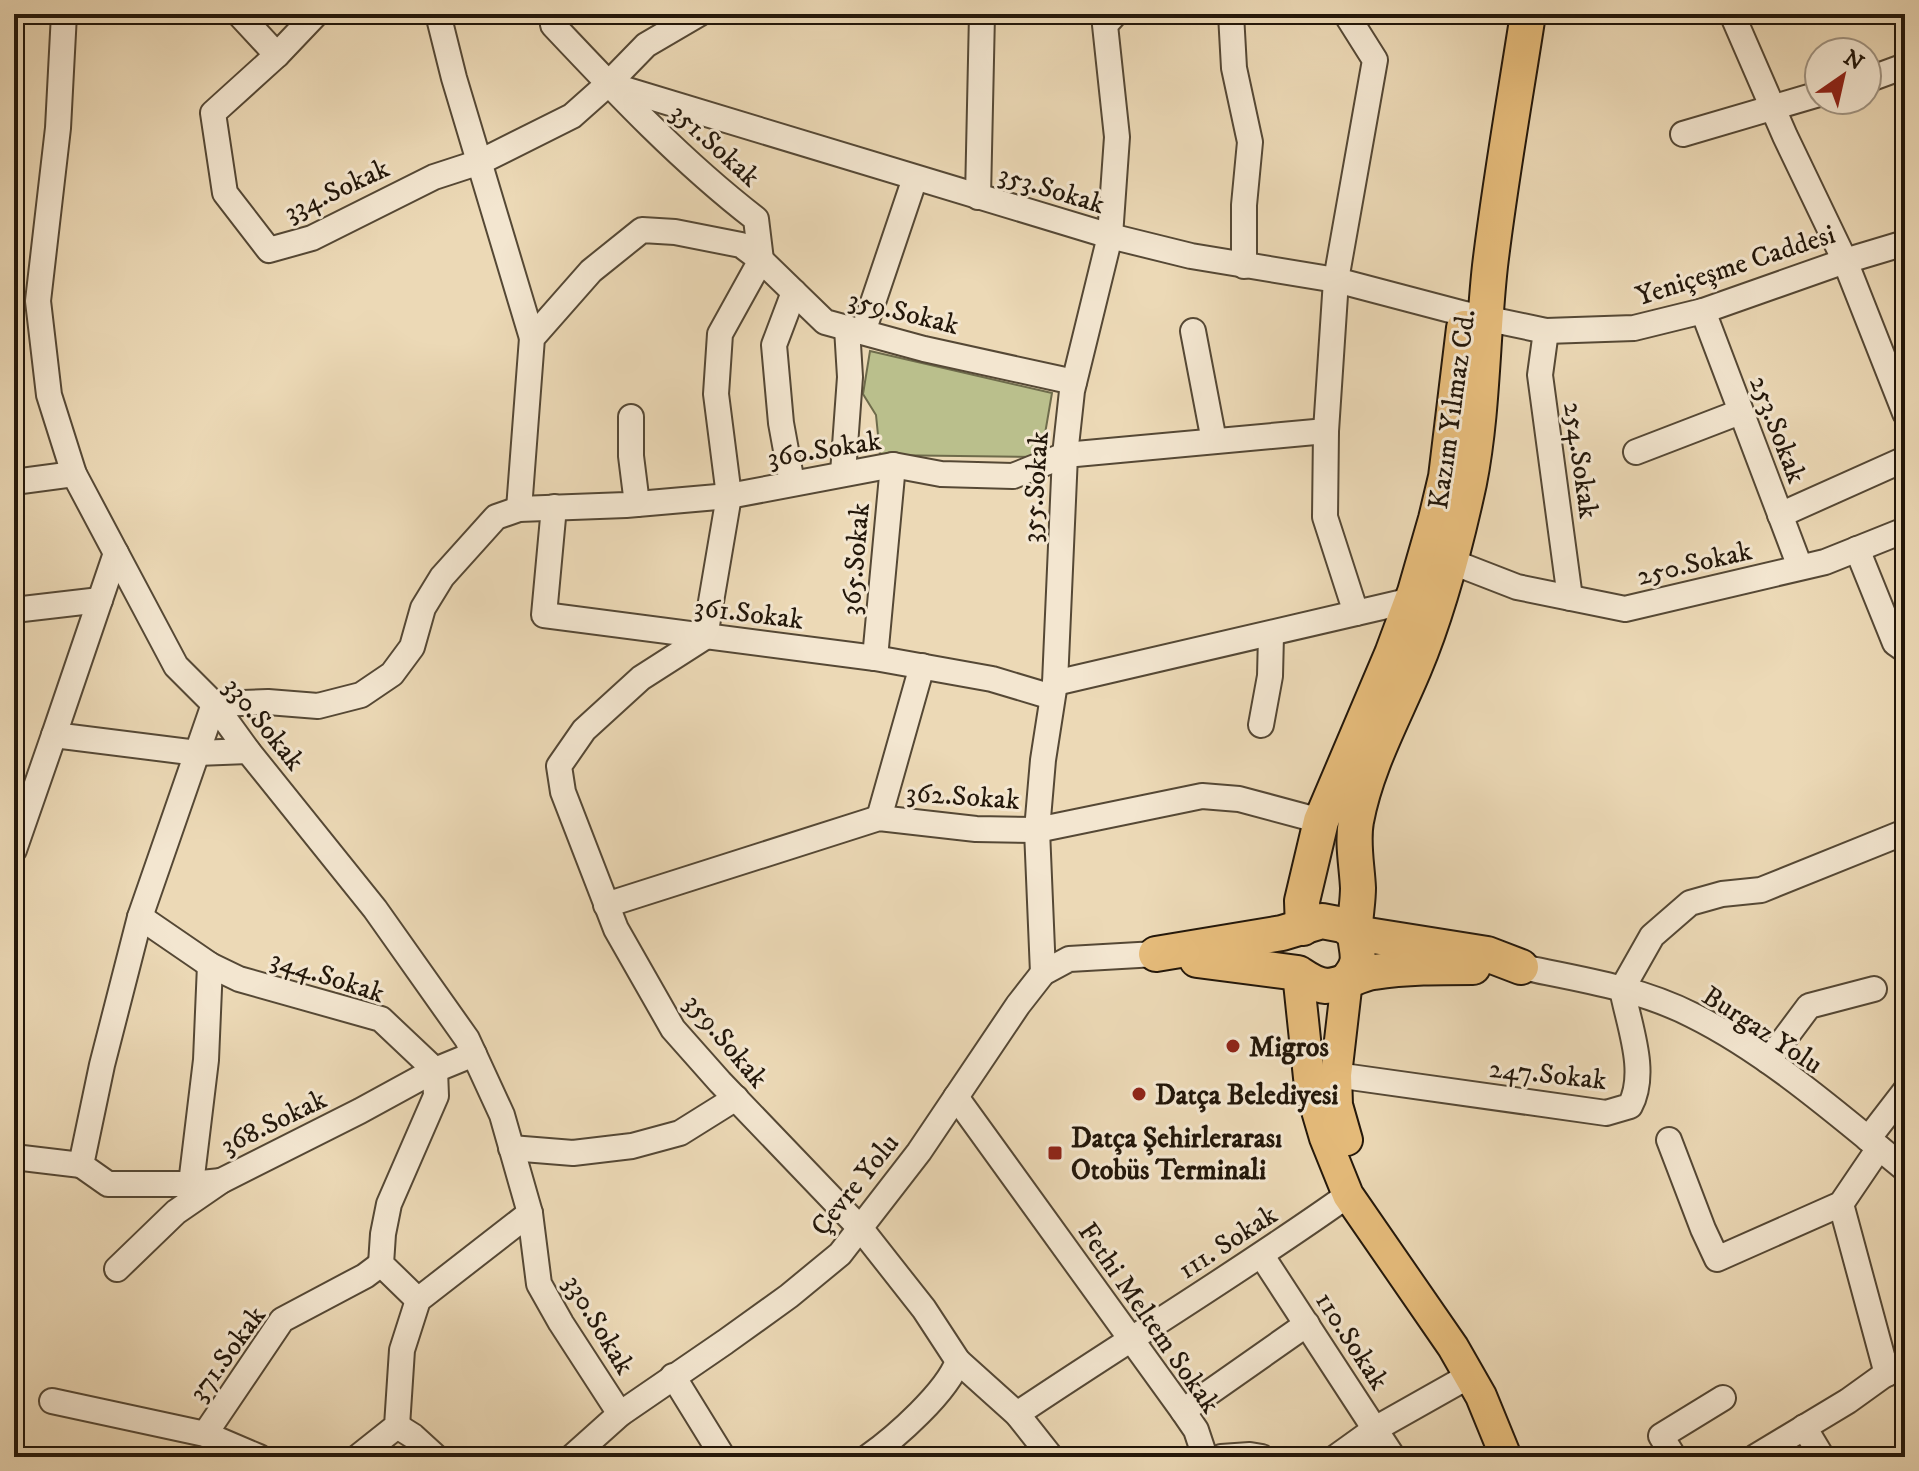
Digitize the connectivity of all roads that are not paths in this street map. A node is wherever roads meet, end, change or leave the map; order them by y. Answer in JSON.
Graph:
{"nodes":[{"id":1,"x":64,"y":14,"type":"edge"},
{"id":2,"x":316,"y":14,"type":"edge"},
{"id":3,"x":438,"y":14,"type":"edge"},
{"id":4,"x":552,"y":14,"type":"edge"},
{"id":5,"x":699,"y":14,"type":"edge"},
{"id":6,"x":982,"y":14,"type":"edge"},
{"id":7,"x":1115,"y":14,"type":"edge"},
{"id":8,"x":1231,"y":14,"type":"edge"},
{"id":9,"x":1346,"y":14,"type":"edge"},
{"id":10,"x":1505,"y":14,"type":"edge"},
{"id":11,"x":1528,"y":14,"type":"edge"},
{"id":12,"x":1732,"y":14,"type":"edge"},
{"id":13,"x":244,"y":17,"type":"edge"},
{"id":14,"x":277,"y":55,"type":"junction"},
{"id":15,"x":1905,"y":66,"type":"edge"},
{"id":16,"x":1883,"y":74,"type":"edge"},
{"id":17,"x":608,"y":84,"type":"junction"},
{"id":18,"x":1803,"y":98,"type":"edge"},
{"id":19,"x":1772,"y":106,"type":"junction"},
{"id":20,"x":1683,"y":134,"type":"dead end"},
{"id":21,"x":480,"y":162,"type":"junction"},
{"id":22,"x":915,"y":178,"type":"junction"},
{"id":23,"x":978,"y":197,"type":"junction"},
{"id":24,"x":1110,"y":236,"type":"junction"},
{"id":25,"x":1905,"y":243,"type":"edge"},
{"id":26,"x":761,"y":260,"type":"junction"},
{"id":27,"x":1845,"y":261,"type":"junction"},
{"id":28,"x":1244,"y":266,"type":"junction"},
{"id":29,"x":1336,"y":280,"type":"junction"},
{"id":30,"x":794,"y":292,"type":"junction"},
{"id":31,"x":1703,"y":311,"type":"junction"},
{"id":32,"x":1476,"y":317,"type":"junction"},
{"id":33,"x":855,"y":330,"type":"junction"},
{"id":34,"x":1193,"y":331,"type":"dead end"},
{"id":35,"x":1546,"y":331,"type":"junction"},
{"id":36,"x":532,"y":338,"type":"junction"},
{"id":37,"x":1074,"y":382,"type":"junction"},
{"id":38,"x":1740,"y":412,"type":"junction"},
{"id":39,"x":1905,"y":413,"type":"edge"},
{"id":40,"x":631,"y":417,"type":"dead end"},
{"id":41,"x":1326,"y":431,"type":"junction"},
{"id":42,"x":1214,"y":441,"type":"junction"},
{"id":43,"x":1636,"y":452,"type":"dead end"},
{"id":44,"x":1065,"y":455,"type":"junction"},
{"id":45,"x":1905,"y":459,"type":"edge"},
{"id":46,"x":893,"y":465,"type":"junction"},
{"id":47,"x":843,"y":473,"type":"junction"},
{"id":48,"x":74,"y":474,"type":"junction"},
{"id":49,"x":14,"y":482,"type":"edge"},
{"id":50,"x":792,"y":483,"type":"junction"},
{"id":51,"x":729,"y":496,"type":"junction"},
{"id":52,"x":637,"y":504,"type":"junction"},
{"id":53,"x":554,"y":507,"type":"junction"},
{"id":54,"x":519,"y":509,"type":"junction"},
{"id":55,"x":1780,"y":515,"type":"junction"},
{"id":56,"x":1905,"y":530,"type":"edge"},
{"id":57,"x":1857,"y":549,"type":"junction"},
{"id":58,"x":116,"y":553,"type":"junction"},
{"id":59,"x":1450,"y":561,"type":"junction"},
{"id":60,"x":1800,"y":567,"type":"junction"},
{"id":61,"x":1570,"y":598,"type":"junction"},
{"id":62,"x":100,"y":600,"type":"junction"},
{"id":63,"x":1412,"y":600,"type":"junction"},
{"id":64,"x":14,"y":610,"type":"edge"},
{"id":65,"x":1356,"y":613,"type":"junction"},
{"id":66,"x":1271,"y":635,"type":"junction"},
{"id":67,"x":705,"y":637,"type":"junction"},
{"id":68,"x":1905,"y":650,"type":"edge"},
{"id":69,"x":875,"y":658,"type":"junction"},
{"id":70,"x":922,"y":666,"type":"junction"},
{"id":71,"x":1053,"y":690,"type":"junction"},
{"id":72,"x":214,"y":704,"type":"junction"},
{"id":73,"x":1261,"y":725,"type":"dead end"},
{"id":74,"x":54,"y":735,"type":"junction"},
{"id":75,"x":248,"y":751,"type":"junction"},
{"id":76,"x":197,"y":753,"type":"junction"},
{"id":77,"x":879,"y":818,"type":"junction"},
{"id":78,"x":1321,"y":821,"type":"junction"},
{"id":79,"x":1037,"y":830,"type":"junction"},
{"id":80,"x":1905,"y":832,"type":"edge"},
{"id":81,"x":14,"y":850,"type":"edge"},
{"id":82,"x":606,"y":905,"type":"junction"},
{"id":83,"x":140,"y":917,"type":"junction"},
{"id":84,"x":1303,"y":928,"type":"junction"},
{"id":85,"x":1355,"y":933,"type":"junction"},
{"id":86,"x":1156,"y":954,"type":"junction"},
{"id":87,"x":210,"y":965,"type":"junction"},
{"id":88,"x":1521,"y":967,"type":"junction"},
{"id":89,"x":1043,"y":973,"type":"junction"},
{"id":90,"x":1298,"y":973,"type":"junction"},
{"id":91,"x":1347,"y":980,"type":"junction"},
{"id":92,"x":1622,"y":989,"type":"junction"},
{"id":93,"x":1874,"y":989,"type":"dead end"},
{"id":94,"x":474,"y":1054,"type":"junction"},
{"id":95,"x":1768,"y":1061,"type":"junction"},
{"id":96,"x":435,"y":1070,"type":"junction"},
{"id":97,"x":1336,"y":1075,"type":"junction"},
{"id":98,"x":1905,"y":1091,"type":"edge"},
{"id":99,"x":956,"y":1097,"type":"junction"},
{"id":100,"x":736,"y":1098,"type":"junction"},
{"id":101,"x":1669,"y":1140,"type":"dead end"},
{"id":102,"x":1873,"y":1143,"type":"junction"},
{"id":103,"x":511,"y":1148,"type":"junction"},
{"id":104,"x":14,"y":1157,"type":"edge"},
{"id":105,"x":81,"y":1165,"type":"junction"},
{"id":106,"x":1905,"y":1169,"type":"edge"},
{"id":107,"x":221,"y":1181,"type":"junction"},
{"id":108,"x":191,"y":1184,"type":"junction"},
{"id":109,"x":1348,"y":1195,"type":"junction"},
{"id":110,"x":1841,"y":1204,"type":"junction"},
{"id":111,"x":530,"y":1213,"type":"junction"},
{"id":112,"x":861,"y":1229,"type":"junction"},
{"id":113,"x":1262,"y":1256,"type":"junction"},
{"id":114,"x":381,"y":1264,"type":"junction"},
{"id":115,"x":117,"y":1269,"type":"dead end"},
{"id":116,"x":418,"y":1300,"type":"junction"},
{"id":117,"x":1307,"y":1324,"type":"junction"},
{"id":118,"x":1131,"y":1337,"type":"junction"},
{"id":119,"x":958,"y":1361,"type":"junction"},
{"id":120,"x":1896,"y":1367,"type":"edge"},
{"id":121,"x":673,"y":1376,"type":"junction"},
{"id":122,"x":1469,"y":1376,"type":"junction"},
{"id":123,"x":1723,"y":1398,"type":"dead end"},
{"id":124,"x":52,"y":1401,"type":"dead end"},
{"id":125,"x":1183,"y":1411,"type":"junction"},
{"id":126,"x":620,"y":1414,"type":"junction"},
{"id":127,"x":1017,"y":1414,"type":"junction"},
{"id":128,"x":397,"y":1426,"type":"junction"},
{"id":129,"x":1804,"y":1427,"type":"junction"},
{"id":130,"x":1375,"y":1429,"type":"junction"},
{"id":131,"x":205,"y":1434,"type":"junction"},
{"id":132,"x":574,"y":1456,"type":"edge"},
{"id":133,"x":259,"y":1457,"type":"edge"},
{"id":134,"x":358,"y":1457,"type":"edge"},
{"id":135,"x":436,"y":1457,"type":"edge"},
{"id":136,"x":723,"y":1457,"type":"edge"},
{"id":137,"x":868,"y":1457,"type":"edge"},
{"id":138,"x":1051,"y":1457,"type":"edge"},
{"id":139,"x":1205,"y":1457,"type":"edge"},
{"id":140,"x":1221,"y":1457,"type":"edge"},
{"id":141,"x":1262,"y":1457,"type":"edge"},
{"id":142,"x":1336,"y":1457,"type":"edge"},
{"id":143,"x":1391,"y":1457,"type":"edge"},
{"id":144,"x":1506,"y":1457,"type":"edge"},
{"id":145,"x":1528,"y":1457,"type":"edge"},
{"id":146,"x":1674,"y":1457,"type":"edge"},
{"id":147,"x":1755,"y":1457,"type":"edge"},
{"id":148,"x":1822,"y":1457,"type":"edge"}],
"edges":[{"from":1,"to":48,"type":"street","name":"330.Sokak"},
{"from":2,"to":14,"type":"street"},
{"from":3,"to":21,"type":"street"},
{"from":4,"to":17,"type":"street","name":"351.Sokak"},
{"from":5,"to":17,"type":"street"},
{"from":6,"to":23,"type":"street"},
{"from":7,"to":24,"type":"street","name":"355.Sokak"},
{"from":8,"to":28,"type":"street"},
{"from":9,"to":29,"type":"street"},
{"from":10,"to":32,"type":"highway","name":"Kazım Yılmaz Cd."},
{"from":11,"to":32,"type":"highway","name":"Kazım Yılmaz Cd."},
{"from":12,"to":19,"type":"street"},
{"from":13,"to":14,"type":"street"},
{"from":14,"to":21,"type":"street","name":"334.Sokak"},
{"from":15,"to":16,"type":"street"},
{"from":17,"to":21,"type":"street"},
{"from":17,"to":22,"type":"street","name":"353.Sokak"},
{"from":17,"to":26,"type":"street","name":"351.Sokak"},
{"from":18,"to":19,"type":"street"},
{"from":19,"to":20,"type":"street"},
{"from":19,"to":27,"type":"street"},
{"from":21,"to":36,"type":"street"},
{"from":22,"to":23,"type":"street","name":"353.Sokak"},
{"from":22,"to":33,"type":"street"},
{"from":23,"to":24,"type":"street","name":"353.Sokak"},
{"from":24,"to":28,"type":"street","name":"353.Sokak"},
{"from":24,"to":37,"type":"street","name":"355.Sokak"},
{"from":25,"to":27,"type":"street","name":"Yeniçeşme Caddesi"},
{"from":26,"to":30,"type":"street","name":"359.Sokak"},
{"from":26,"to":36,"type":"street","name":"359.Sokak"},
{"from":26,"to":51,"type":"street"},
{"from":27,"to":31,"type":"street","name":"Yeniçeşme Caddesi"},
{"from":27,"to":39,"type":"street"},
{"from":28,"to":29,"type":"street","name":"353.Sokak"},
{"from":29,"to":32,"type":"street","name":"353.Sokak"},
{"from":29,"to":41,"type":"street"},
{"from":30,"to":33,"type":"street","name":"359.Sokak"},
{"from":30,"to":50,"type":"street"},
{"from":31,"to":35,"type":"street","name":"Yeniçeşme Caddesi"},
{"from":31,"to":38,"type":"street","name":"253.Sokak"},
{"from":32,"to":35,"type":"street","name":"Yeniçeşme Caddesi"},
{"from":32,"to":59,"type":"highway","name":"Kazım Yılmaz Cd."},
{"from":32,"to":63,"type":"highway","name":"Kazım Yılmaz Cd."},
{"from":33,"to":37,"type":"street","name":"359.Sokak"},
{"from":33,"to":47,"type":"street"},
{"from":34,"to":42,"type":"street"},
{"from":35,"to":61,"type":"street","name":"254.Sokak"},
{"from":36,"to":54,"type":"street"},
{"from":37,"to":44,"type":"street","name":"355.Sokak"},
{"from":38,"to":43,"type":"street"},
{"from":38,"to":55,"type":"street","name":"253.Sokak"},
{"from":40,"to":52,"type":"street"},
{"from":41,"to":42,"type":"street","name":"360.Sokak"},
{"from":41,"to":65,"type":"street"},
{"from":42,"to":44,"type":"street","name":"360.Sokak"},
{"from":44,"to":46,"type":"street","name":"360.Sokak"},
{"from":44,"to":71,"type":"street","name":"355.Sokak"},
{"from":45,"to":55,"type":"street"},
{"from":46,"to":47,"type":"street","name":"360.Sokak"},
{"from":46,"to":69,"type":"street","name":"365.Sokak"},
{"from":47,"to":50,"type":"street","name":"360.Sokak"},
{"from":48,"to":49,"type":"street"},
{"from":48,"to":58,"type":"street","name":"330.Sokak"},
{"from":50,"to":51,"type":"street","name":"360.Sokak"},
{"from":51,"to":52,"type":"street","name":"360.Sokak"},
{"from":51,"to":67,"type":"street"},
{"from":52,"to":53,"type":"street","name":"360.Sokak"},
{"from":53,"to":54,"type":"street","name":"360.Sokak"},
{"from":53,"to":67,"type":"street","name":"361.Sokak"},
{"from":54,"to":72,"type":"street"},
{"from":55,"to":60,"type":"street","name":"253.Sokak"},
{"from":56,"to":57,"type":"street","name":"250.Sokak"},
{"from":57,"to":60,"type":"street","name":"250.Sokak"},
{"from":57,"to":68,"type":"street"},
{"from":58,"to":62,"type":"street"},
{"from":58,"to":72,"type":"street","name":"330.Sokak"},
{"from":59,"to":61,"type":"street","name":"250.Sokak"},
{"from":59,"to":85,"type":"highway","name":"Kazım Yılmaz Cd."},
{"from":60,"to":61,"type":"street","name":"250.Sokak"},
{"from":62,"to":64,"type":"street"},
{"from":62,"to":74,"type":"street"},
{"from":63,"to":65,"type":"street","name":"361.Sokak"},
{"from":63,"to":78,"type":"highway","name":"Kazım Yılmaz Cd."},
{"from":65,"to":66,"type":"street","name":"361.Sokak"},
{"from":66,"to":71,"type":"street","name":"361.Sokak"},
{"from":66,"to":73,"type":"street"},
{"from":67,"to":69,"type":"street","name":"361.Sokak"},
{"from":67,"to":82,"type":"street","name":"359.Sokak"},
{"from":69,"to":70,"type":"street","name":"361.Sokak"},
{"from":70,"to":71,"type":"street","name":"361.Sokak"},
{"from":70,"to":77,"type":"street"},
{"from":71,"to":79,"type":"street","name":"355.Sokak"},
{"from":72,"to":75,"type":"street","name":"330.Sokak"},
{"from":72,"to":76,"type":"street"},
{"from":74,"to":76,"type":"street"},
{"from":74,"to":81,"type":"street"},
{"from":75,"to":76,"type":"street"},
{"from":75,"to":94,"type":"street","name":"330.Sokak"},
{"from":76,"to":83,"type":"street"},
{"from":77,"to":79,"type":"street","name":"362.Sokak"},
{"from":77,"to":82,"type":"street","name":"362.Sokak"},
{"from":78,"to":79,"type":"street","name":"362.Sokak"},
{"from":78,"to":84,"type":"highway","name":"Kazım Yılmaz Cd."},
{"from":79,"to":89,"type":"street","name":"355.Sokak"},
{"from":80,"to":92,"type":"street"},
{"from":82,"to":100,"type":"street","name":"359.Sokak"},
{"from":83,"to":87,"type":"street","name":"344.Sokak"},
{"from":83,"to":105,"type":"street"},
{"from":84,"to":85,"type":"highway"},
{"from":84,"to":86,"type":"highway"},
{"from":84,"to":90,"type":"highway"},
{"from":85,"to":88,"type":"highway"},
{"from":85,"to":91,"type":"highway"},
{"from":86,"to":89,"type":"street"},
{"from":86,"to":90,"type":"highway"},
{"from":87,"to":96,"type":"street","name":"344.Sokak"},
{"from":87,"to":108,"type":"street"},
{"from":88,"to":91,"type":"highway"},
{"from":88,"to":92,"type":"street","name":"Burgaz Yolu"},
{"from":89,"to":99,"type":"street","name":"Çevre Yolu"},
{"from":90,"to":91,"type":"highway"},
{"from":90,"to":109,"type":"main road"},
{"from":91,"to":97,"type":"main road"},
{"from":92,"to":95,"type":"street","name":"Burgaz Yolu"},
{"from":92,"to":97,"type":"street","name":"247.Sokak"},
{"from":93,"to":95,"type":"street"},
{"from":94,"to":96,"type":"street","name":"368.Sokak"},
{"from":94,"to":103,"type":"street","name":"330.Sokak"},
{"from":95,"to":102,"type":"street","name":"Burgaz Yolu"},
{"from":96,"to":107,"type":"street","name":"368.Sokak"},
{"from":96,"to":114,"type":"street"},
{"from":97,"to":145,"type":"main road"},
{"from":98,"to":102,"type":"street"},
{"from":99,"to":112,"type":"street","name":"Çevre Yolu"},
{"from":99,"to":118,"type":"street","name":"Fethi Meltem Sokak"},
{"from":100,"to":103,"type":"street"},
{"from":100,"to":112,"type":"street","name":"359.Sokak"},
{"from":101,"to":110,"type":"street"},
{"from":102,"to":106,"type":"street","name":"Burgaz Yolu"},
{"from":102,"to":110,"type":"street"},
{"from":103,"to":111,"type":"street","name":"330.Sokak"},
{"from":104,"to":105,"type":"street"},
{"from":105,"to":108,"type":"street"},
{"from":107,"to":108,"type":"street"},
{"from":107,"to":115,"type":"street","name":"368.Sokak"},
{"from":109,"to":113,"type":"street","name":"111. Sokak"},
{"from":109,"to":122,"type":"main road"},
{"from":110,"to":120,"type":"street"},
{"from":111,"to":116,"type":"street"},
{"from":111,"to":126,"type":"street","name":"330.Sokak"},
{"from":112,"to":119,"type":"street","name":"359.Sokak"},
{"from":112,"to":121,"type":"street","name":"Çevre Yolu"},
{"from":113,"to":117,"type":"street","name":"110.Sokak"},
{"from":113,"to":118,"type":"street","name":"111. Sokak"},
{"from":114,"to":116,"type":"street"},
{"from":114,"to":131,"type":"street","name":"371.Sokak"},
{"from":116,"to":128,"type":"street"},
{"from":117,"to":125,"type":"street"},
{"from":117,"to":130,"type":"street","name":"110.Sokak"},
{"from":118,"to":125,"type":"street","name":"Fethi Meltem Sokak"},
{"from":118,"to":127,"type":"street","name":"111. Sokak"},
{"from":119,"to":127,"type":"street","name":"359.Sokak"},
{"from":119,"to":137,"type":"street"},
{"from":120,"to":129,"type":"street"},
{"from":121,"to":126,"type":"street","name":"Çevre Yolu"},
{"from":121,"to":136,"type":"street"},
{"from":122,"to":130,"type":"street"},
{"from":122,"to":144,"type":"main road"},
{"from":123,"to":146,"type":"street"},
{"from":124,"to":131,"type":"street"},
{"from":125,"to":139,"type":"street","name":"Fethi Meltem Sokak"},
{"from":126,"to":132,"type":"street","name":"Çevre Yolu"},
{"from":127,"to":138,"type":"street","name":"359.Sokak"},
{"from":128,"to":134,"type":"street"},
{"from":128,"to":135,"type":"street"},
{"from":129,"to":147,"type":"street"},
{"from":129,"to":148,"type":"street"},
{"from":130,"to":142,"type":"street"},
{"from":130,"to":143,"type":"street","name":"110.Sokak"},
{"from":131,"to":133,"type":"street"},
{"from":140,"to":141,"type":"street"}]}
